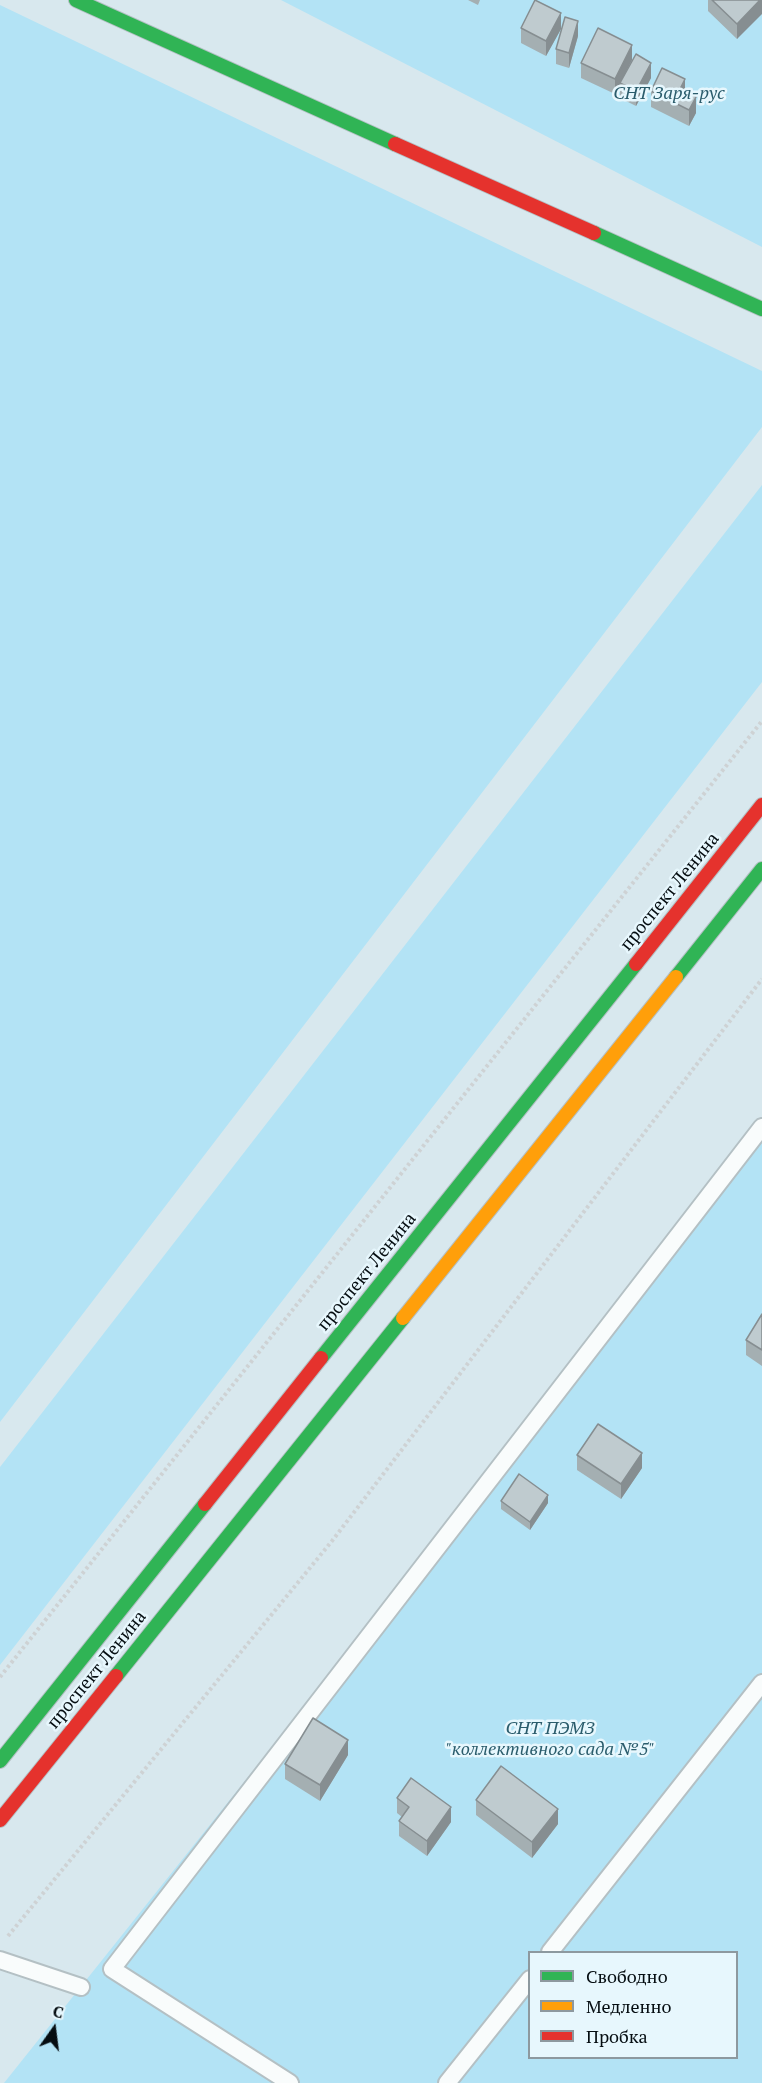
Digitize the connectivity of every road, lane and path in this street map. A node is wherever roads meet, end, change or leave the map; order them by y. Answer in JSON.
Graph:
{"nodes":[{"id":1,"x":76,"y":0,"type":"edge"},
{"id":2,"x":762,"y":309,"type":"edge"},
{"id":3,"x":762,"y":721,"type":"edge"},
{"id":4,"x":762,"y":805,"type":"edge"},
{"id":5,"x":762,"y":869,"type":"edge"},
{"id":6,"x":762,"y":979,"type":"edge"},
{"id":7,"x":762,"y":1127,"type":"edge"},
{"id":8,"x":0,"y":1677,"type":"edge"},
{"id":9,"x":762,"y":1683,"type":"edge"},
{"id":10,"x":0,"y":1761,"type":"edge"},
{"id":11,"x":0,"y":1820,"type":"edge"},
{"id":12,"x":8,"y":1936,"type":"dead end"},
{"id":13,"x":552,"y":1951,"type":"edge"},
{"id":14,"x":0,"y":1960,"type":"edge"},
{"id":15,"x":528,"y":1981,"type":"edge"},
{"id":16,"x":81,"y":1987,"type":"dead end"},
{"id":17,"x":290,"y":2083,"type":"edge"},
{"id":18,"x":447,"y":2083,"type":"edge"}],
"edges":[{"from":1,"to":2,"type":"main road"},
{"from":3,"to":8,"type":"path"},
{"from":4,"to":10,"type":"main road","name":"проспект Ленина"},
{"from":5,"to":11,"type":"main road","name":"проспект Ленина"},
{"from":6,"to":12,"type":"path"},
{"from":7,"to":17,"type":"lane"},
{"from":9,"to":13,"type":"lane"},
{"from":14,"to":16,"type":"lane"},
{"from":15,"to":18,"type":"lane"}]}
